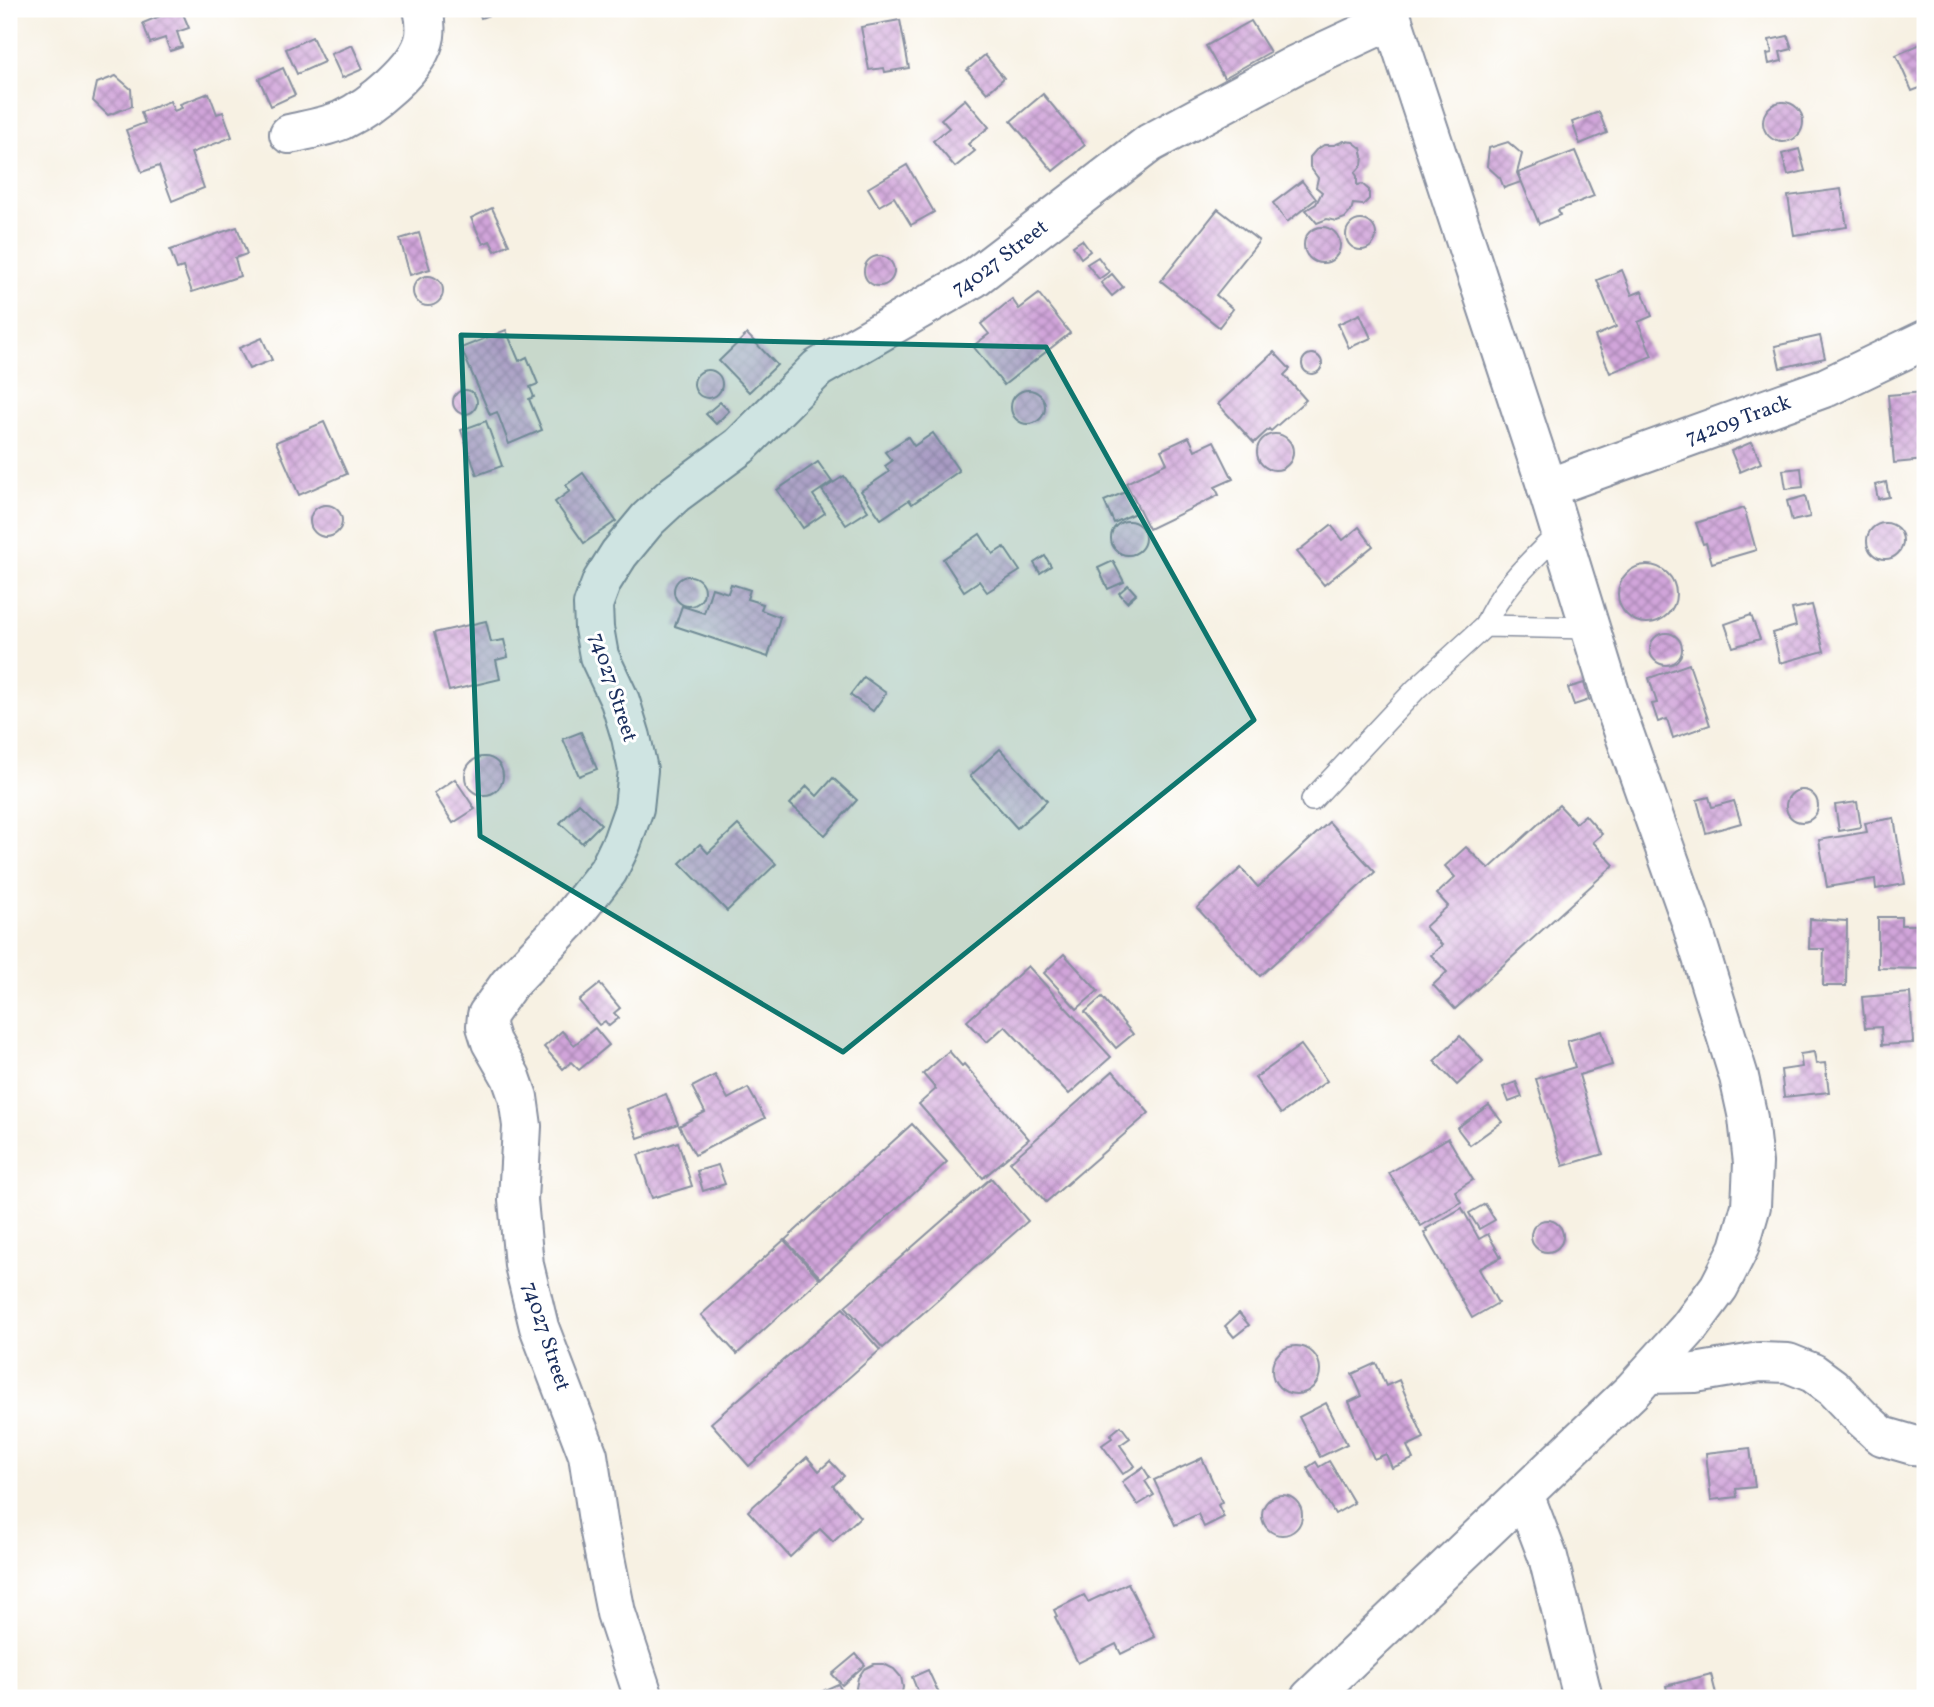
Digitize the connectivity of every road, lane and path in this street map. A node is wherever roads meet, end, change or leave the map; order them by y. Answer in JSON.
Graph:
{"nodes":[{"id":1,"x":423,"y":9,"type":"edge"},
{"id":2,"x":1391,"y":14,"type":"edge"},
{"id":3,"x":289,"y":134,"type":"dead end"},
{"id":4,"x":1925,"y":340,"type":"edge"},
{"id":5,"x":1547,"y":488,"type":"junction"},
{"id":6,"x":1561,"y":531,"type":"junction"},
{"id":7,"x":1485,"y":626,"type":"junction"},
{"id":8,"x":1591,"y":628,"type":"junction"},
{"id":9,"x":1312,"y":800,"type":"dead end"},
{"id":10,"x":1648,"y":1374,"type":"junction"},
{"id":11,"x":1925,"y":1446,"type":"edge"},
{"id":12,"x":1524,"y":1494,"type":"junction"},
{"id":13,"x":644,"y":1698,"type":"edge"},
{"id":14,"x":1310,"y":1698,"type":"edge"},
{"id":15,"x":1583,"y":1698,"type":"edge"}],
"edges":[{"from":1,"to":3,"type":"street"},
{"from":2,"to":5,"type":"street"},
{"from":2,"to":13,"type":"street","name":"74027 Street"},
{"from":4,"to":5,"type":"street","name":"74209 Track"},
{"from":5,"to":6,"type":"street"},
{"from":6,"to":7,"type":"lane"},
{"from":6,"to":8,"type":"street"},
{"from":7,"to":8,"type":"lane"},
{"from":7,"to":9,"type":"lane"},
{"from":8,"to":10,"type":"street"},
{"from":10,"to":11,"type":"street"},
{"from":10,"to":12,"type":"street"},
{"from":12,"to":14,"type":"street"},
{"from":12,"to":15,"type":"street"}]}
